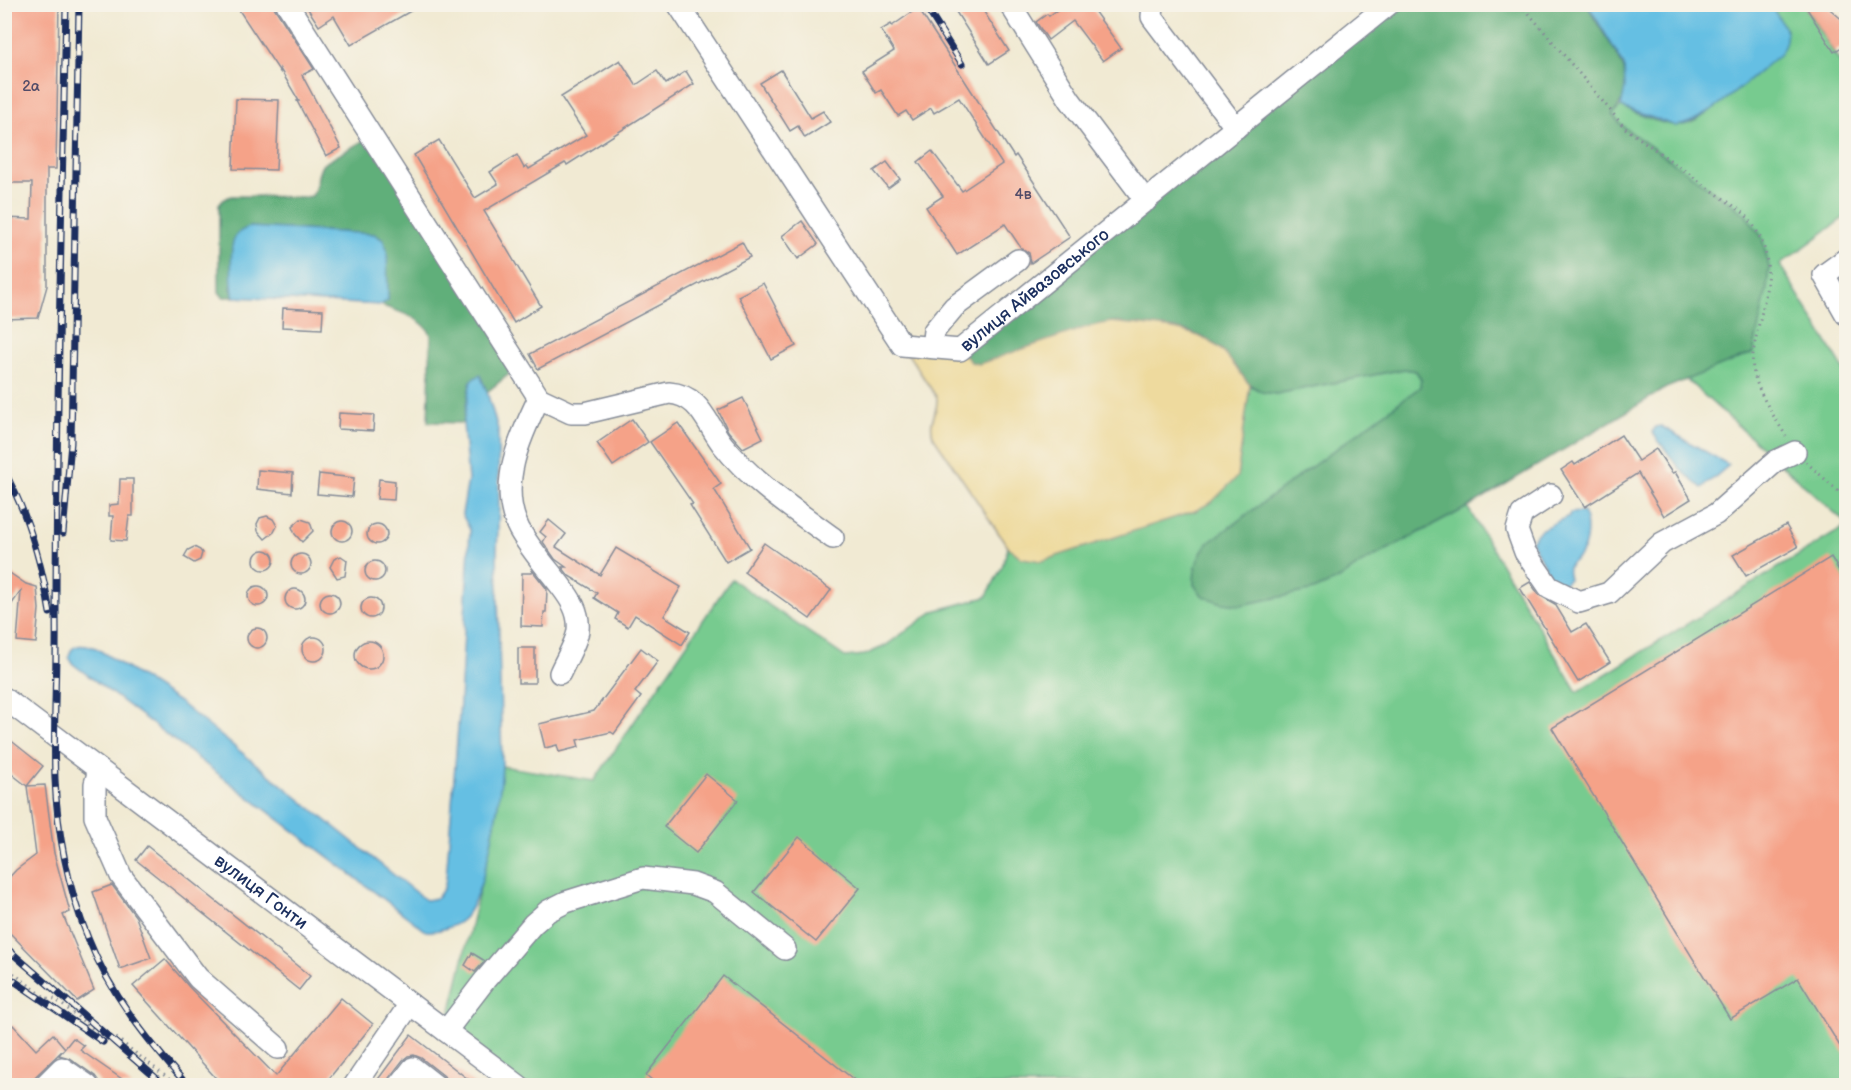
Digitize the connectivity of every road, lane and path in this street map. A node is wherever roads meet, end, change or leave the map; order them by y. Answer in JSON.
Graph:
{"nodes":[{"id":1,"x":287,"y":4,"type":"edge"},
{"id":2,"x":678,"y":4,"type":"edge"},
{"id":3,"x":1010,"y":4,"type":"edge"},
{"id":4,"x":1153,"y":4,"type":"edge"},
{"id":5,"x":1389,"y":4,"type":"edge"},
{"id":6,"x":1521,"y":4,"type":"edge"},
{"id":7,"x":1236,"y":128,"type":"junction"},
{"id":8,"x":1146,"y":201,"type":"junction"},
{"id":9,"x":1846,"y":259,"type":"edge"},
{"id":10,"x":1018,"y":260,"type":"dead end"},
{"id":11,"x":1846,"y":314,"type":"edge"},
{"id":12,"x":932,"y":347,"type":"junction"},
{"id":13,"x":539,"y":398,"type":"junction"},
{"id":14,"x":1795,"y":452,"type":"junction"},
{"id":15,"x":1551,"y":495,"type":"dead end"},
{"id":16,"x":1846,"y":498,"type":"edge"},
{"id":17,"x":833,"y":538,"type":"dead end"},
{"id":18,"x":560,"y":673,"type":"dead end"},
{"id":19,"x":4,"y":698,"type":"edge"},
{"id":20,"x":99,"y":770,"type":"junction"},
{"id":21,"x":784,"y":949,"type":"dead end"},
{"id":22,"x":4,"y":966,"type":"edge"},
{"id":23,"x":410,"y":1004,"type":"junction"},
{"id":24,"x":446,"y":1031,"type":"junction"},
{"id":25,"x":278,"y":1048,"type":"dead end"},
{"id":26,"x":44,"y":1086,"type":"edge"},
{"id":27,"x":88,"y":1086,"type":"edge"},
{"id":28,"x":178,"y":1086,"type":"edge"},
{"id":29,"x":354,"y":1086,"type":"edge"},
{"id":30,"x":399,"y":1086,"type":"edge"},
{"id":31,"x":436,"y":1086,"type":"edge"},
{"id":32,"x":519,"y":1086,"type":"edge"}],
"edges":[{"from":1,"to":13,"type":"street"},
{"from":2,"to":12,"type":"street","name":"вулиця Айвазовського"},
{"from":3,"to":8,"type":"street"},
{"from":4,"to":7,"type":"street"},
{"from":5,"to":7,"type":"street","name":"вулиця Айвазовського"},
{"from":6,"to":14,"type":"path"},
{"from":7,"to":8,"type":"street","name":"вулиця Айвазовського"},
{"from":8,"to":12,"type":"street","name":"вулиця Айвазовського"},
{"from":9,"to":11,"type":"street"},
{"from":10,"to":12,"type":"street"},
{"from":13,"to":17,"type":"street"},
{"from":13,"to":18,"type":"street"},
{"from":14,"to":15,"type":"street"},
{"from":14,"to":16,"type":"path"},
{"from":19,"to":20,"type":"street","name":"вулиця Гонти"},
{"from":20,"to":23,"type":"street","name":"вулиця Гонти"},
{"from":20,"to":25,"type":"street"},
{"from":21,"to":24,"type":"street"},
{"from":22,"to":28,"type":"path"},
{"from":23,"to":24,"type":"street","name":"вулиця Гонти"},
{"from":23,"to":29,"type":"street"},
{"from":24,"to":32,"type":"street","name":"вулиця Гонти"},
{"from":26,"to":27,"type":"street"},
{"from":30,"to":31,"type":"street"}]}
